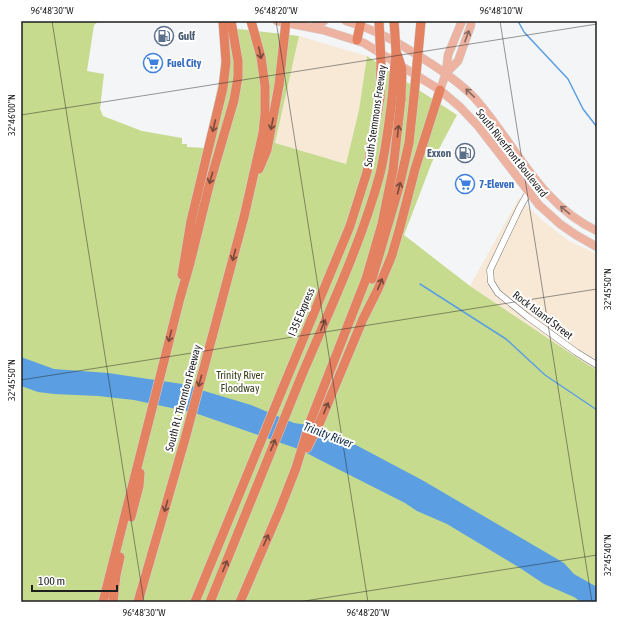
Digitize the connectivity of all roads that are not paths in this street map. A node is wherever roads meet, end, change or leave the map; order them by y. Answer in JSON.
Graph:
{"nodes":[{"id":1,"x":220,"y":21,"type":"edge"},
{"id":2,"x":223,"y":21,"type":"edge"},
{"id":3,"x":232,"y":21,"type":"edge"},
{"id":4,"x":252,"y":21,"type":"edge"},
{"id":5,"x":277,"y":21,"type":"edge"},
{"id":6,"x":286,"y":21,"type":"edge"},
{"id":7,"x":324,"y":21,"type":"edge"},
{"id":8,"x":346,"y":21,"type":"edge"},
{"id":9,"x":379,"y":21,"type":"edge"},
{"id":10,"x":394,"y":21,"type":"edge"},
{"id":11,"x":421,"y":21,"type":"edge"},
{"id":12,"x":462,"y":21,"type":"edge"},
{"id":13,"x":471,"y":21,"type":"edge"},
{"id":14,"x":360,"y":23,"type":"edge"},
{"id":15,"x":313,"y":28,"type":"junction"},
{"id":16,"x":357,"y":40,"type":"junction"},
{"id":17,"x":446,"y":73,"type":"junction"},
{"id":18,"x":440,"y":90,"type":"junction"},
{"id":19,"x":396,"y":99,"type":"junction"},
{"id":20,"x":234,"y":100,"type":"junction"},
{"id":21,"x":499,"y":129,"type":"junction"},
{"id":22,"x":487,"y":137,"type":"junction"},
{"id":23,"x":537,"y":184,"type":"junction"},
{"id":24,"x":528,"y":193,"type":"junction"},
{"id":25,"x":248,"y":199,"type":"junction"},
{"id":26,"x":385,"y":225,"type":"junction"},
{"id":27,"x":597,"y":231,"type":"edge"},
{"id":28,"x":597,"y":247,"type":"edge"},
{"id":29,"x":180,"y":298,"type":"junction"},
{"id":30,"x":597,"y":365,"type":"edge"},
{"id":31,"x":144,"y":440,"type":"junction"},
{"id":32,"x":296,"y":468,"type":"junction"},
{"id":33,"x":102,"y":602,"type":"edge"},
{"id":34,"x":113,"y":602,"type":"edge"},
{"id":35,"x":138,"y":602,"type":"edge"},
{"id":36,"x":195,"y":602,"type":"edge"},
{"id":37,"x":210,"y":602,"type":"edge"},
{"id":38,"x":240,"y":602,"type":"edge"}],
"edges":[{"from":1,"to":20,"type":"highway"},
{"from":2,"to":29,"type":"highway","one_way":true},
{"from":3,"to":20,"type":"highway"},
{"from":4,"to":25,"type":"highway","one_way":true},
{"from":5,"to":15,"type":"main road","name":"South Riverfront Boulevard"},
{"from":6,"to":25,"type":"highway","one_way":true,"bridge":true},
{"from":7,"to":15,"type":"main road"},
{"from":8,"to":14,"type":"main road","name":"South Riverfront Boulevard"},
{"from":9,"to":36,"type":"highway","name":"I 35E Express","bridge":true},
{"from":10,"to":19,"type":"highway","name":"South Stemmons Freeway","bridge":true},
{"from":26,"to":11,"type":"highway","one_way":true,"bridge":true},
{"from":12,"to":17,"type":"main road"},
{"from":17,"to":13,"type":"main road","one_way":true},
{"from":14,"to":16,"type":"highway"},
{"from":14,"to":17,"type":"main road","name":"South Riverfront Boulevard"},
{"from":15,"to":16,"type":"main road","name":"South Riverfront Boulevard"},
{"from":16,"to":18,"type":"main road","name":"South Riverfront Boulevard"},
{"from":17,"to":18,"type":"main road"},
{"from":21,"to":17,"type":"main road","name":"South Riverfront Boulevard","one_way":true},
{"from":18,"to":22,"type":"main road","name":"South Riverfront Boulevard"},
{"from":32,"to":18,"type":"highway","one_way":true},
{"from":26,"to":19,"type":"highway","one_way":true},
{"from":37,"to":19,"type":"highway","name":"South Stemmons Freeway","one_way":true},
{"from":20,"to":29,"type":"highway","one_way":true},
{"from":21,"to":22,"type":"main road"},
{"from":21,"to":23,"type":"main road","name":"South Riverfront Boulevard"},
{"from":22,"to":24,"type":"main road","name":"South Riverfront Boulevard"},
{"from":23,"to":24,"type":"main road"},
{"from":27,"to":23,"type":"main road","name":"South Riverfront Boulevard","one_way":true},
{"from":24,"to":28,"type":"main road","name":"South Riverfront Boulevard"},
{"from":24,"to":30,"type":"street","name":"Rock Island Street"},
{"from":25,"to":35,"type":"highway","name":"South R L Thornton Freeway","one_way":true},
{"from":26,"to":32,"type":"highway"},
{"from":29,"to":31,"type":"highway","one_way":true},
{"from":31,"to":33,"type":"highway"},
{"from":31,"to":34,"type":"highway"},
{"from":38,"to":32,"type":"highway","one_way":true}]}
